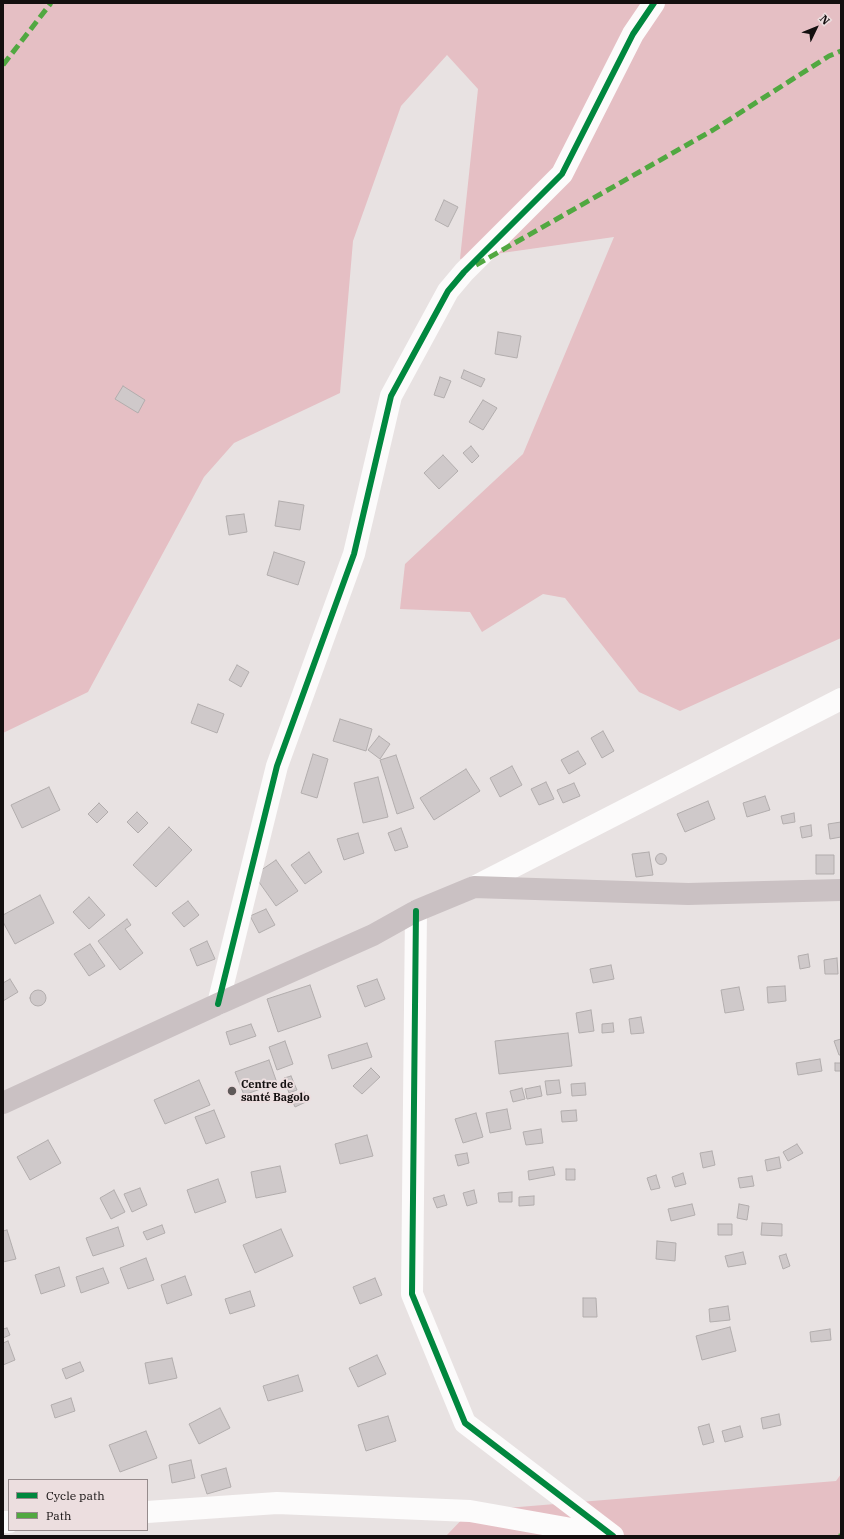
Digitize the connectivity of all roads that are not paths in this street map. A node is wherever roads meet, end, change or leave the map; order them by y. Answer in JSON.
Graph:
{"nodes":[{"id":1,"x":654,"y":3,"type":"edge"},
{"id":2,"x":841,"y":699,"type":"edge"},
{"id":3,"x":474,"y":887,"type":"junction"},
{"id":4,"x":841,"y":890,"type":"edge"},
{"id":5,"x":416,"y":911,"type":"junction"},
{"id":6,"x":218,"y":1004,"type":"junction"},
{"id":7,"x":3,"y":1104,"type":"edge"},
{"id":8,"x":148,"y":1512,"type":"edge"},
{"id":9,"x":613,"y":1536,"type":"edge"}],
"edges":[{"from":1,"to":6,"type":"street"},
{"from":2,"to":3,"type":"street"},
{"from":3,"to":4,"type":"main road"},
{"from":3,"to":5,"type":"main road"},
{"from":5,"to":6,"type":"main road"},
{"from":5,"to":9,"type":"street"},
{"from":6,"to":7,"type":"main road"},
{"from":8,"to":9,"type":"street"}]}
